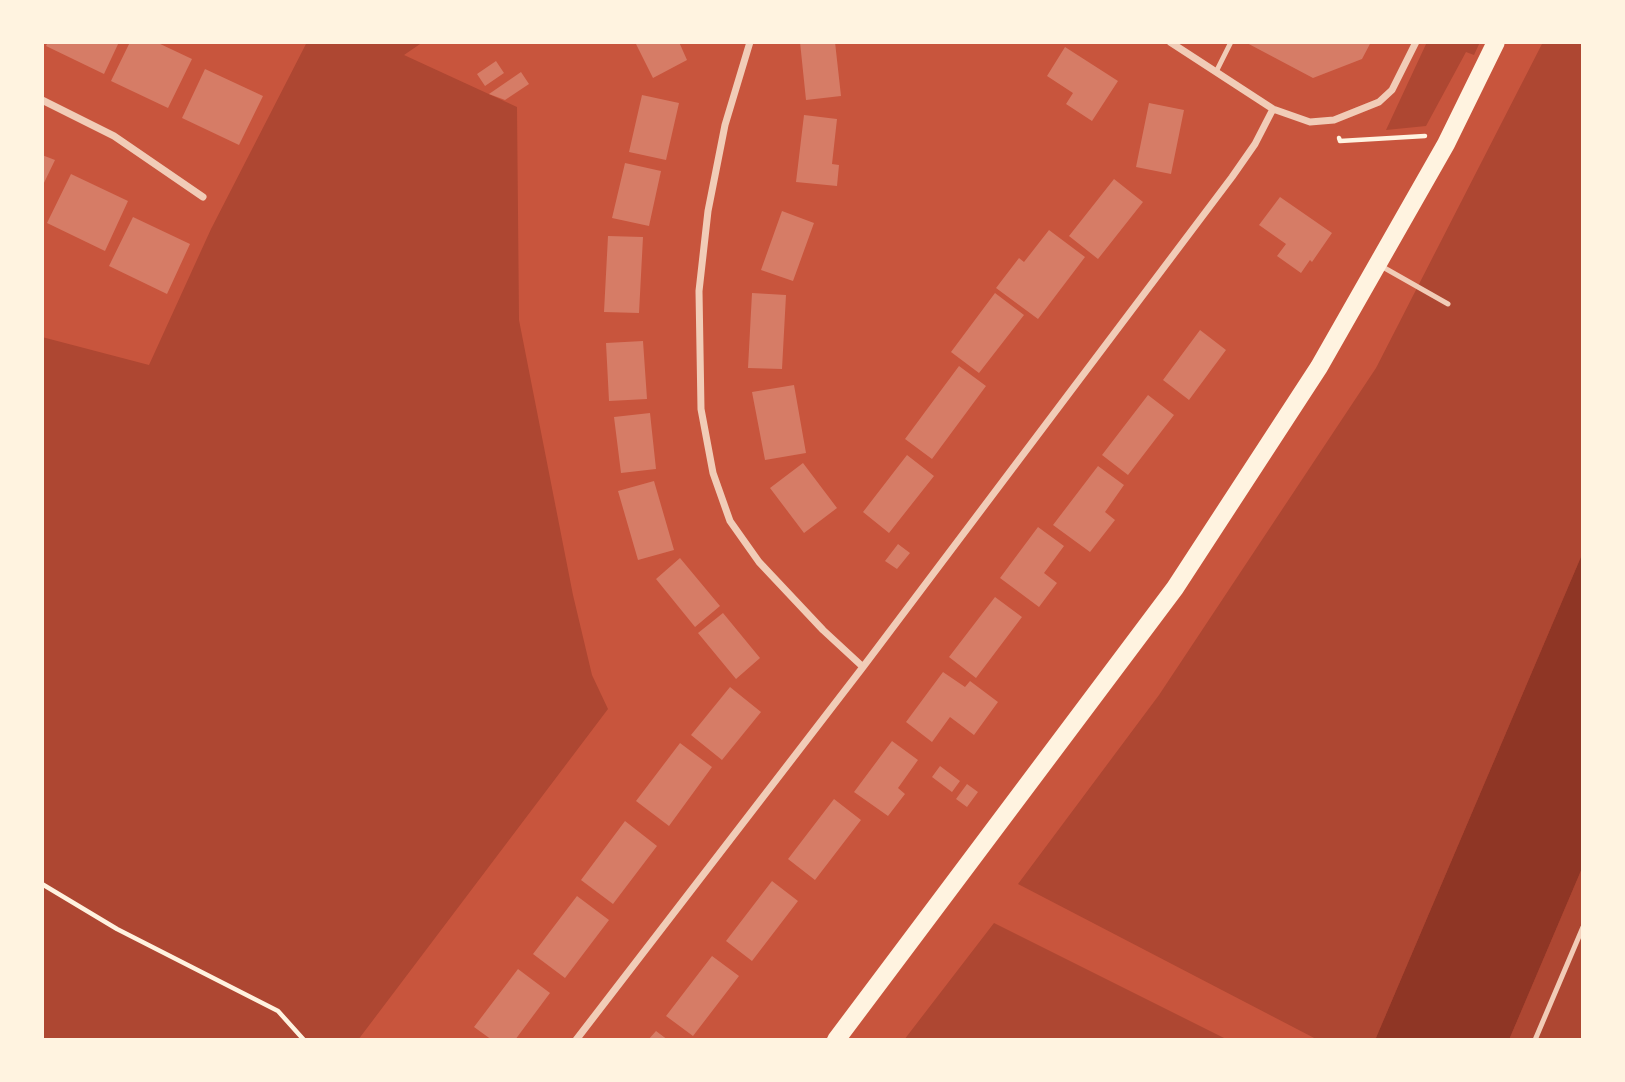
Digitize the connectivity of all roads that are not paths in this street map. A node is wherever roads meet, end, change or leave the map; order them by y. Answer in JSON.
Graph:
{"nodes":[{"id":1,"x":750,"y":42,"type":"edge"},
{"id":2,"x":1170,"y":42,"type":"edge"},
{"id":3,"x":1231,"y":42,"type":"edge"},
{"id":4,"x":1416,"y":42,"type":"edge"},
{"id":5,"x":1496,"y":42,"type":"edge"},
{"id":6,"x":1216,"y":72,"type":"junction"},
{"id":7,"x":42,"y":100,"type":"edge"},
{"id":8,"x":1273,"y":108,"type":"junction"},
{"id":9,"x":203,"y":197,"type":"dead end"},
{"id":10,"x":1377,"y":264,"type":"junction"},
{"id":11,"x":1448,"y":304,"type":"dead end"},
{"id":12,"x":863,"y":667,"type":"junction"},
{"id":13,"x":1583,"y":927,"type":"edge"},
{"id":14,"x":576,"y":1040,"type":"edge"},
{"id":15,"x":836,"y":1040,"type":"edge"},
{"id":16,"x":1535,"y":1040,"type":"edge"}],
"edges":[{"from":1,"to":12,"type":"street"},
{"from":2,"to":6,"type":"street"},
{"from":3,"to":6,"type":"lane"},
{"from":4,"to":8,"type":"street"},
{"from":5,"to":10,"type":"main road"},
{"from":6,"to":8,"type":"street"},
{"from":7,"to":9,"type":"street"},
{"from":8,"to":12,"type":"street"},
{"from":10,"to":11,"type":"lane"},
{"from":10,"to":15,"type":"main road"},
{"from":12,"to":14,"type":"street"},
{"from":13,"to":16,"type":"lane"}]}
